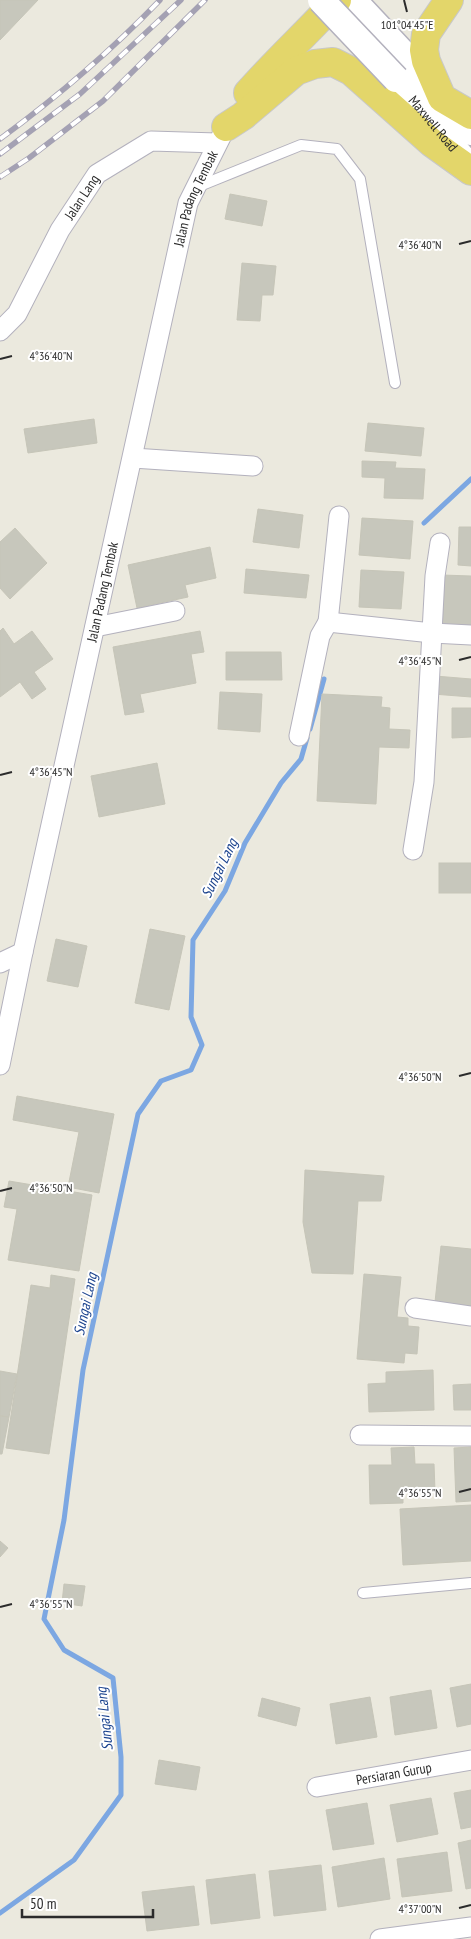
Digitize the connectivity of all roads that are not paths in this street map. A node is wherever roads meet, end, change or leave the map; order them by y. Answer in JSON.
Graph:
{"nodes":[{"id":1,"x":321,"y":0,"type":"edge"},
{"id":2,"x":337,"y":0,"type":"edge"},
{"id":3,"x":353,"y":0,"type":"edge"},
{"id":4,"x":449,"y":0,"type":"edge"},
{"id":5,"x":403,"y":70,"type":"junction"},
{"id":6,"x":442,"y":98,"type":"junction"},
{"id":7,"x":471,"y":115,"type":"edge"},
{"id":8,"x":471,"y":132,"type":"edge"},
{"id":9,"x":222,"y":135,"type":"junction"},
{"id":10,"x":471,"y":167,"type":"edge"},
{"id":11,"x":471,"y":171,"type":"edge"},
{"id":12,"x":195,"y":188,"type":"junction"},
{"id":13,"x":0,"y":331,"type":"edge"},
{"id":14,"x":395,"y":383,"type":"dead end"},
{"id":15,"x":133,"y":458,"type":"junction"},
{"id":16,"x":252,"y":466,"type":"dead end"},
{"id":17,"x":339,"y":516,"type":"dead end"},
{"id":18,"x":440,"y":542,"type":"dead end"},
{"id":19,"x":175,"y":611,"type":"dead end"},
{"id":20,"x":328,"y":622,"type":"junction"},
{"id":21,"x":95,"y":627,"type":"junction"},
{"id":22,"x":432,"y":633,"type":"junction"},
{"id":23,"x":471,"y":635,"type":"edge"},
{"id":24,"x":300,"y":736,"type":"dead end"},
{"id":25,"x":413,"y":850,"type":"dead end"},
{"id":26,"x":23,"y":952,"type":"junction"},
{"id":27,"x":0,"y":963,"type":"edge"},
{"id":28,"x":0,"y":1065,"type":"edge"},
{"id":29,"x":415,"y":1308,"type":"dead end"},
{"id":30,"x":471,"y":1316,"type":"edge"},
{"id":31,"x":360,"y":1435,"type":"dead end"},
{"id":32,"x":471,"y":1436,"type":"edge"},
{"id":33,"x":471,"y":1583,"type":"edge"},
{"id":34,"x":363,"y":1593,"type":"dead end"},
{"id":35,"x":471,"y":1760,"type":"edge"},
{"id":36,"x":317,"y":1787,"type":"dead end"},
{"id":37,"x":471,"y":1927,"type":"edge"},
{"id":38,"x":380,"y":1939,"type":"edge"}],
"edges":[{"from":1,"to":5,"type":"main road","bridge":true},
{"from":2,"to":9,"type":"highway"},
{"from":3,"to":5,"type":"main road"},
{"from":4,"to":6,"type":"highway"},
{"from":5,"to":6,"type":"main road","name":"Maxwell Road"},
{"from":5,"to":10,"type":"main road","name":"Maxwell Road"},
{"from":6,"to":7,"type":"highway"},
{"from":6,"to":8,"type":"main road","name":"Maxwell Road"},
{"from":9,"to":11,"type":"highway"},
{"from":9,"to":12,"type":"street","name":"Jalan Padang Tembak"},
{"from":9,"to":13,"type":"street","name":"Jalan Lang"},
{"from":12,"to":14,"type":"lane"},
{"from":12,"to":15,"type":"street","name":"Jalan Padang Tembak"},
{"from":15,"to":16,"type":"street"},
{"from":15,"to":21,"type":"street","name":"Jalan Padang Tembak"},
{"from":17,"to":20,"type":"street"},
{"from":18,"to":22,"type":"street"},
{"from":19,"to":21,"type":"street"},
{"from":20,"to":22,"type":"street"},
{"from":20,"to":24,"type":"street"},
{"from":21,"to":26,"type":"street","name":"Jalan Padang Tembak"},
{"from":22,"to":23,"type":"street"},
{"from":22,"to":25,"type":"street"},
{"from":26,"to":27,"type":"street"},
{"from":26,"to":28,"type":"street","name":"Jalan Padang Tembak"},
{"from":29,"to":30,"type":"street"},
{"from":31,"to":32,"type":"street"},
{"from":33,"to":34,"type":"lane"},
{"from":35,"to":36,"type":"street","name":"Persiaran Gurup"},
{"from":37,"to":38,"type":"street"}]}
